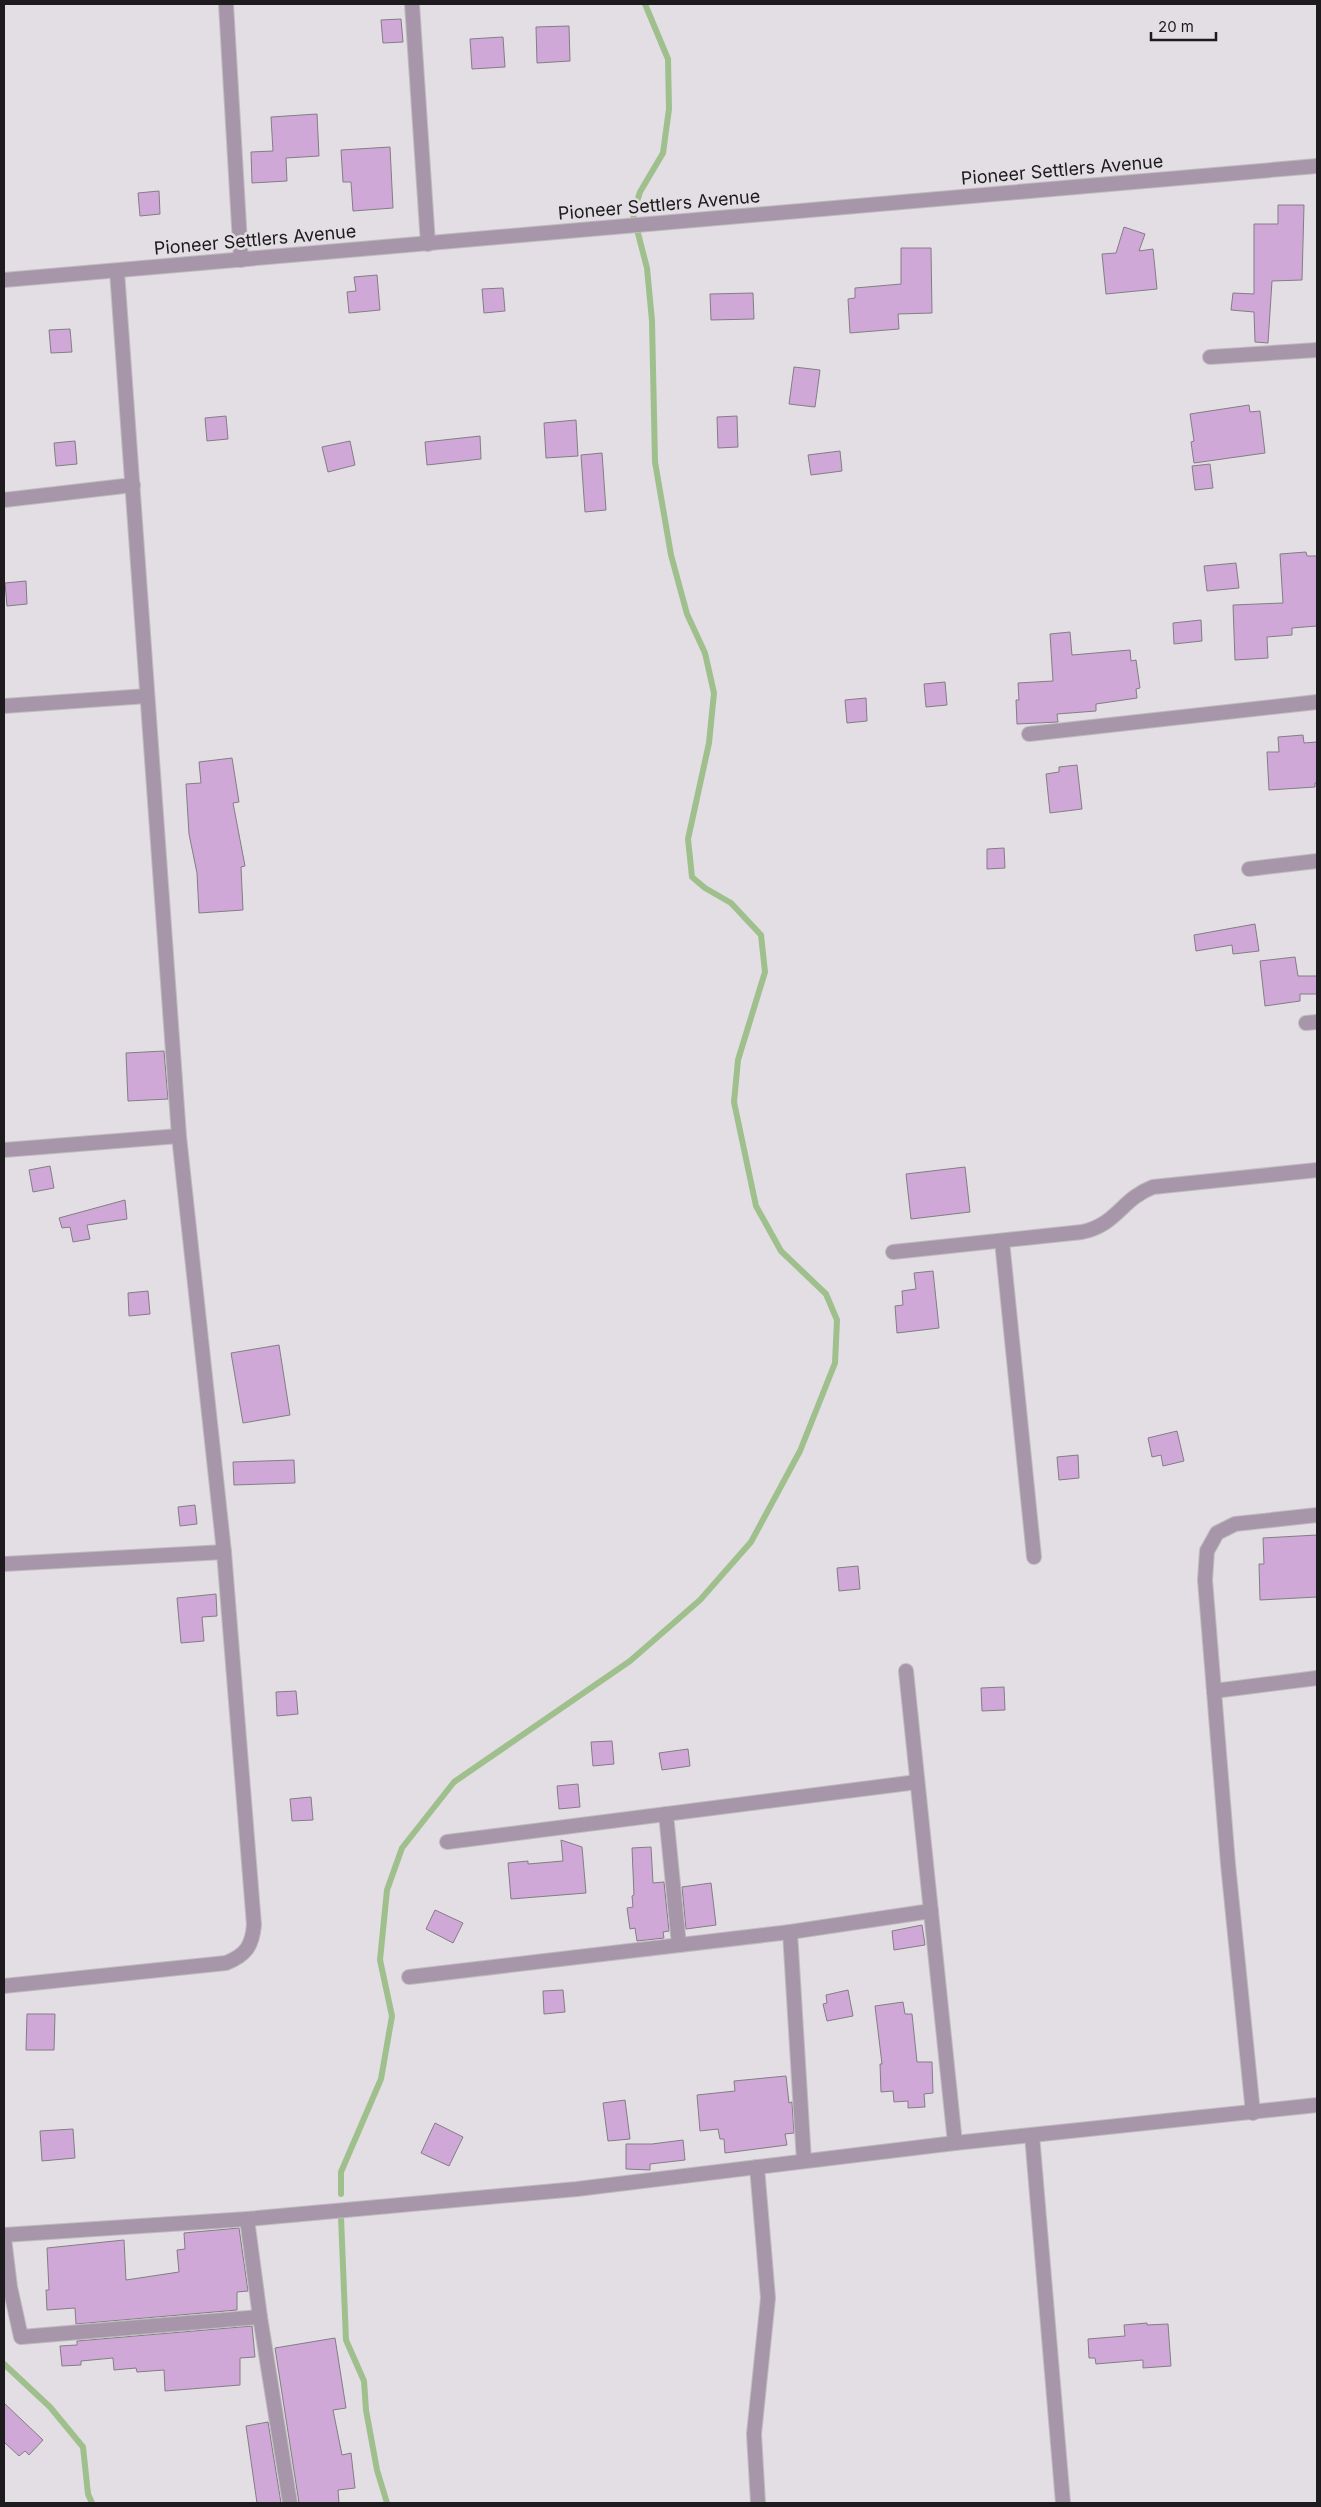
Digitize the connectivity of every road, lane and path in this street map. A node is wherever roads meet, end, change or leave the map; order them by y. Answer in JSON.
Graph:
{"nodes":[{"id":1,"x":226,"y":4,"type":"edge"},
{"id":2,"x":412,"y":4,"type":"edge"},
{"id":3,"x":1317,"y":166,"type":"edge"},
{"id":4,"x":428,"y":244,"type":"junction"},
{"id":5,"x":241,"y":260,"type":"junction"},
{"id":6,"x":117,"y":271,"type":"junction"},
{"id":7,"x":4,"y":280,"type":"edge"},
{"id":8,"x":1317,"y":350,"type":"edge"},
{"id":9,"x":1210,"y":357,"type":"dead end"},
{"id":10,"x":132,"y":486,"type":"junction"},
{"id":11,"x":4,"y":500,"type":"edge"},
{"id":12,"x":148,"y":696,"type":"junction"},
{"id":13,"x":1317,"y":702,"type":"edge"},
{"id":14,"x":4,"y":706,"type":"edge"},
{"id":15,"x":1029,"y":734,"type":"dead end"},
{"id":16,"x":1317,"y":861,"type":"edge"},
{"id":17,"x":1249,"y":869,"type":"dead end"},
{"id":18,"x":179,"y":1136,"type":"junction"},
{"id":19,"x":4,"y":1150,"type":"edge"},
{"id":20,"x":1317,"y":1170,"type":"edge"},
{"id":21,"x":1002,"y":1241,"type":"junction"},
{"id":22,"x":893,"y":1252,"type":"dead end"},
{"id":23,"x":1317,"y":1515,"type":"edge"},
{"id":24,"x":224,"y":1552,"type":"junction"},
{"id":25,"x":1034,"y":1557,"type":"dead end"},
{"id":26,"x":4,"y":1564,"type":"edge"},
{"id":27,"x":906,"y":1671,"type":"dead end"},
{"id":28,"x":1317,"y":1678,"type":"edge"},
{"id":29,"x":1214,"y":1691,"type":"junction"},
{"id":30,"x":917,"y":1782,"type":"junction"},
{"id":31,"x":666,"y":1814,"type":"junction"},
{"id":32,"x":447,"y":1842,"type":"dead end"},
{"id":33,"x":931,"y":1911,"type":"junction"},
{"id":34,"x":790,"y":1932,"type":"junction"},
{"id":35,"x":679,"y":1945,"type":"junction"},
{"id":36,"x":409,"y":1977,"type":"dead end"},
{"id":37,"x":4,"y":1986,"type":"edge"},
{"id":38,"x":1317,"y":2105,"type":"edge"},
{"id":39,"x":1253,"y":2113,"type":"junction"},
{"id":40,"x":1032,"y":2135,"type":"junction"},
{"id":41,"x":955,"y":2143,"type":"junction"},
{"id":42,"x":804,"y":2161,"type":"junction"},
{"id":43,"x":758,"y":2167,"type":"junction"},
{"id":44,"x":247,"y":2219,"type":"junction"},
{"id":45,"x":4,"y":2237,"type":"edge"},
{"id":46,"x":260,"y":2317,"type":"junction"},
{"id":47,"x":290,"y":2503,"type":"edge"},
{"id":48,"x":758,"y":2503,"type":"edge"},
{"id":49,"x":1063,"y":2503,"type":"edge"}],
"edges":[{"from":1,"to":5,"type":"street"},
{"from":2,"to":4,"type":"street"},
{"from":3,"to":4,"type":"street","name":"Pioneer Settlers Avenue"},
{"from":4,"to":5,"type":"street","name":"Pioneer Settlers Avenue"},
{"from":5,"to":6,"type":"street","name":"Pioneer Settlers Avenue"},
{"from":6,"to":7,"type":"street","name":"Pioneer Settlers Avenue"},
{"from":6,"to":10,"type":"street"},
{"from":8,"to":9,"type":"street"},
{"from":10,"to":11,"type":"street"},
{"from":10,"to":12,"type":"street"},
{"from":12,"to":14,"type":"street"},
{"from":12,"to":18,"type":"street"},
{"from":13,"to":15,"type":"street"},
{"from":16,"to":17,"type":"street"},
{"from":18,"to":19,"type":"street"},
{"from":18,"to":24,"type":"street"},
{"from":20,"to":21,"type":"street"},
{"from":21,"to":22,"type":"street"},
{"from":21,"to":25,"type":"street"},
{"from":23,"to":29,"type":"street"},
{"from":24,"to":26,"type":"street"},
{"from":24,"to":37,"type":"street"},
{"from":27,"to":30,"type":"street"},
{"from":28,"to":29,"type":"street"},
{"from":29,"to":39,"type":"street"},
{"from":30,"to":31,"type":"street"},
{"from":30,"to":33,"type":"street"},
{"from":31,"to":32,"type":"street"},
{"from":31,"to":35,"type":"street"},
{"from":33,"to":34,"type":"street"},
{"from":33,"to":41,"type":"street"},
{"from":34,"to":35,"type":"street"},
{"from":34,"to":42,"type":"street"},
{"from":35,"to":36,"type":"street"},
{"from":38,"to":39,"type":"street"},
{"from":39,"to":40,"type":"street"},
{"from":40,"to":41,"type":"street"},
{"from":40,"to":49,"type":"street"},
{"from":41,"to":42,"type":"street"},
{"from":42,"to":43,"type":"street"},
{"from":43,"to":44,"type":"street"},
{"from":43,"to":48,"type":"street"},
{"from":44,"to":45,"type":"street"},
{"from":44,"to":46,"type":"street"},
{"from":45,"to":46,"type":"street"},
{"from":46,"to":47,"type":"street"}]}
